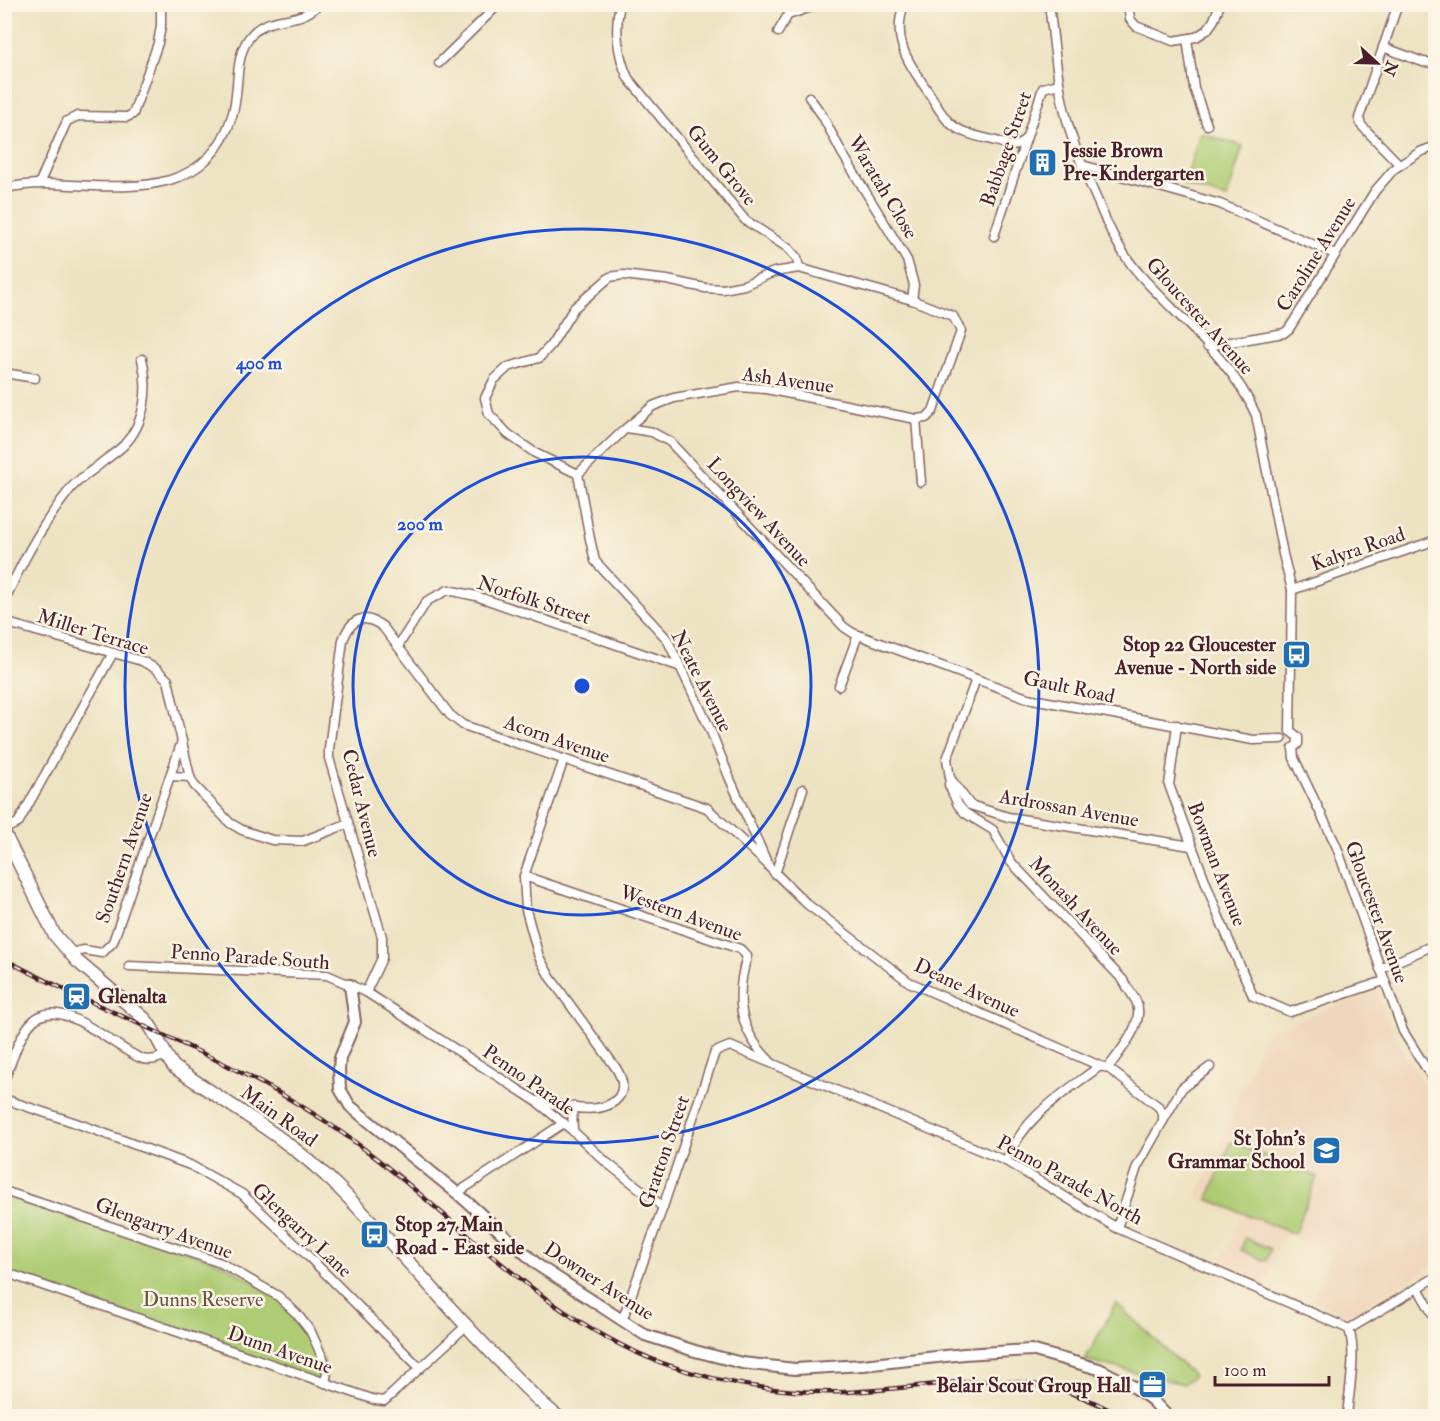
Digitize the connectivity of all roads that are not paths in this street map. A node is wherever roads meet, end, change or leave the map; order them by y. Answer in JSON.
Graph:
{"nodes":[{"id":1,"x":161,"y":4,"type":"edge"},
{"id":2,"x":319,"y":4,"type":"edge"},
{"id":3,"x":499,"y":4,"type":"edge"},
{"id":4,"x":620,"y":4,"type":"edge"},
{"id":5,"x":820,"y":4,"type":"edge"},
{"id":6,"x":904,"y":4,"type":"edge"},
{"id":7,"x":1049,"y":4,"type":"edge"},
{"id":8,"x":1128,"y":4,"type":"edge"},
{"id":9,"x":1220,"y":4,"type":"edge"},
{"id":10,"x":1398,"y":4,"type":"edge"},
{"id":11,"x":778,"y":32,"type":"dead end"},
{"id":12,"x":1187,"y":39,"type":"junction"},
{"id":13,"x":1383,"y":47,"type":"junction"},
{"id":14,"x":439,"y":63,"type":"dead end"},
{"id":15,"x":1436,"y":63,"type":"edge"},
{"id":16,"x":1059,"y":84,"type":"junction"},
{"id":17,"x":808,"y":97,"type":"dead end"},
{"id":18,"x":1207,"y":125,"type":"dead end"},
{"id":19,"x":1025,"y":139,"type":"junction"},
{"id":20,"x":1436,"y":146,"type":"edge"},
{"id":21,"x":1082,"y":165,"type":"junction"},
{"id":22,"x":1400,"y":165,"type":"junction"},
{"id":23,"x":39,"y":184,"type":"junction"},
{"id":24,"x":4,"y":188,"type":"edge"},
{"id":25,"x":994,"y":236,"type":"dead end"},
{"id":26,"x":1335,"y":254,"type":"junction"},
{"id":27,"x":799,"y":268,"type":"junction"},
{"id":28,"x":912,"y":300,"type":"junction"},
{"id":29,"x":1207,"y":346,"type":"junction"},
{"id":30,"x":142,"y":359,"type":"dead end"},
{"id":31,"x":4,"y":373,"type":"edge"},
{"id":32,"x":34,"y":378,"type":"dead end"},
{"id":33,"x":916,"y":419,"type":"junction"},
{"id":34,"x":627,"y":428,"type":"junction"},
{"id":35,"x":578,"y":474,"type":"junction"},
{"id":36,"x":921,"y":482,"type":"dead end"},
{"id":37,"x":1436,"y":540,"type":"edge"},
{"id":38,"x":1292,"y":590,"type":"junction"},
{"id":39,"x":4,"y":602,"type":"edge"},
{"id":40,"x":356,"y":621,"type":"joint"},
{"id":41,"x":4,"y":622,"type":"edge"},
{"id":42,"x":858,"y":635,"type":"junction"},
{"id":43,"x":398,"y":646,"type":"junction"},
{"id":44,"x":112,"y":653,"type":"junction"},
{"id":45,"x":681,"y":668,"type":"junction"},
{"id":46,"x":976,"y":680,"type":"junction"},
{"id":47,"x":839,"y":686,"type":"dead end"},
{"id":48,"x":1178,"y":724,"type":"junction"},
{"id":49,"x":1290,"y":731,"type":"junction"},
{"id":50,"x":182,"y":739,"type":"junction"},
{"id":51,"x":1282,"y":739,"type":"junction"},
{"id":52,"x":1293,"y":748,"type":"junction"},
{"id":53,"x":564,"y":759,"type":"junction"},
{"id":54,"x":170,"y":776,"type":"junction"},
{"id":55,"x":190,"y":777,"type":"junction"},
{"id":56,"x":950,"y":778,"type":"junction"},
{"id":57,"x":803,"y":789,"type":"dead end"},
{"id":58,"x":347,"y":824,"type":"junction"},
{"id":59,"x":4,"y":831,"type":"edge"},
{"id":60,"x":1191,"y":846,"type":"junction"},
{"id":61,"x":773,"y":872,"type":"junction"},
{"id":62,"x":524,"y":876,"type":"junction"},
{"id":63,"x":1436,"y":944,"type":"edge"},
{"id":64,"x":70,"y":953,"type":"junction"},
{"id":65,"x":129,"y":966,"type":"dead end"},
{"id":66,"x":1380,"y":969,"type":"junction"},
{"id":67,"x":1384,"y":981,"type":"junction"},
{"id":68,"x":350,"y":985,"type":"junction"},
{"id":69,"x":366,"y":992,"type":"junction"},
{"id":70,"x":165,"y":1055,"type":"junction"},
{"id":71,"x":773,"y":1064,"type":"junction"},
{"id":72,"x":1104,"y":1067,"type":"junction"},
{"id":73,"x":1210,"y":1067,"type":"dead end"},
{"id":74,"x":1432,"y":1071,"type":"edge"},
{"id":75,"x":4,"y":1081,"type":"edge"},
{"id":76,"x":1436,"y":1084,"type":"edge"},
{"id":77,"x":4,"y":1099,"type":"edge"},
{"id":78,"x":536,"y":1101,"type":"junction"},
{"id":79,"x":572,"y":1106,"type":"junction"},
{"id":80,"x":1163,"y":1121,"type":"junction"},
{"id":81,"x":564,"y":1124,"type":"junction"},
{"id":82,"x":573,"y":1131,"type":"junction"},
{"id":83,"x":1006,"y":1161,"type":"junction"},
{"id":84,"x":4,"y":1191,"type":"edge"},
{"id":85,"x":457,"y":1193,"type":"junction"},
{"id":86,"x":663,"y":1207,"type":"junction"},
{"id":87,"x":1117,"y":1228,"type":"junction"},
{"id":88,"x":4,"y":1272,"type":"edge"},
{"id":89,"x":1436,"y":1277,"type":"edge"},
{"id":90,"x":1418,"y":1288,"type":"junction"},
{"id":91,"x":1436,"y":1320,"type":"edge"},
{"id":92,"x":622,"y":1321,"type":"junction"},
{"id":93,"x":466,"y":1326,"type":"junction"},
{"id":94,"x":1349,"y":1329,"type":"junction"},
{"id":95,"x":420,"y":1368,"type":"junction"},
{"id":96,"x":325,"y":1383,"type":"junction"},
{"id":97,"x":4,"y":1412,"type":"edge"},
{"id":98,"x":15,"y":1416,"type":"edge"},
{"id":99,"x":557,"y":1416,"type":"edge"},
{"id":100,"x":1167,"y":1416,"type":"edge"},
{"id":101,"x":1347,"y":1416,"type":"edge"}],
"edges":[{"from":1,"to":23,"type":"street"},
{"from":2,"to":23,"type":"street"},
{"from":3,"to":14,"type":"street"},
{"from":4,"to":27,"type":"street","name":"Gum Grove"},
{"from":5,"to":11,"type":"street"},
{"from":6,"to":19,"type":"street"},
{"from":7,"to":16,"type":"street","name":"Gloucester Avenue"},
{"from":8,"to":12,"type":"street"},
{"from":9,"to":12,"type":"street"},
{"from":10,"to":13,"type":"street"},
{"from":12,"to":18,"type":"street"},
{"from":13,"to":15,"type":"street"},
{"from":13,"to":22,"type":"street"},
{"from":16,"to":19,"type":"street","name":"Babbage Street"},
{"from":16,"to":21,"type":"street","name":"Gloucester Avenue"},
{"from":17,"to":28,"type":"street","name":"Waratah Close"},
{"from":19,"to":25,"type":"street","name":"Babbage Street"},
{"from":20,"to":22,"type":"street","name":"Caroline Avenue"},
{"from":21,"to":26,"type":"street"},
{"from":21,"to":29,"type":"street","name":"Gloucester Avenue"},
{"from":22,"to":26,"type":"street","name":"Caroline Avenue"},
{"from":23,"to":24,"type":"street"},
{"from":26,"to":29,"type":"street","name":"Caroline Avenue"},
{"from":27,"to":28,"type":"street"},
{"from":27,"to":35,"type":"street"},
{"from":28,"to":33,"type":"street"},
{"from":29,"to":38,"type":"street","name":"Gloucester Avenue"},
{"from":30,"to":39,"type":"street"},
{"from":31,"to":32,"type":"street"},
{"from":33,"to":34,"type":"street","name":"Ash Avenue"},
{"from":33,"to":36,"type":"street"},
{"from":34,"to":35,"type":"street","name":"Ash Avenue"},
{"from":34,"to":42,"type":"street","name":"Longview Avenue"},
{"from":35,"to":45,"type":"street","name":"Neate Avenue"},
{"from":37,"to":38,"type":"street","name":"Kalyra Road"},
{"from":38,"to":49,"type":"street","name":"Gloucester Avenue"},
{"from":40,"to":43,"type":"street","name":"Acorn Avenue"},
{"from":40,"to":58,"type":"street","name":"Cedar Avenue"},
{"from":41,"to":44,"type":"street","name":"Miller Terrace"},
{"from":42,"to":46,"type":"street","name":"Gault Road"},
{"from":42,"to":47,"type":"street"},
{"from":43,"to":45,"type":"street","name":"Norfolk Street"},
{"from":43,"to":53,"type":"street","name":"Acorn Avenue"},
{"from":44,"to":50,"type":"street","name":"Miller Terrace"},
{"from":44,"to":59,"type":"street"},
{"from":45,"to":61,"type":"street","name":"Neate Avenue"},
{"from":46,"to":48,"type":"street","name":"Gault Road"},
{"from":46,"to":56,"type":"street"},
{"from":48,"to":51,"type":"street","name":"Gault Road"},
{"from":48,"to":60,"type":"street","name":"Bowman Avenue"},
{"from":49,"to":51,"type":"street"},
{"from":49,"to":52,"type":"street"},
{"from":50,"to":54,"type":"street","name":"Southern Avenue"},
{"from":50,"to":55,"type":"street"},
{"from":51,"to":52,"type":"street"},
{"from":52,"to":66,"type":"street","name":"Gloucester Avenue"},
{"from":53,"to":61,"type":"street","name":"Acorn Avenue"},
{"from":53,"to":62,"type":"street"},
{"from":54,"to":55,"type":"street"},
{"from":54,"to":64,"type":"street","name":"Southern Avenue"},
{"from":55,"to":58,"type":"street"},
{"from":56,"to":60,"type":"street","name":"Ardrossan Avenue"},
{"from":56,"to":72,"type":"street","name":"Monash Avenue"},
{"from":57,"to":61,"type":"street"},
{"from":58,"to":69,"type":"street","name":"Cedar Avenue"},
{"from":59,"to":64,"type":"main road","name":"Main Road"},
{"from":60,"to":67,"type":"street","name":"Bowman Avenue"},
{"from":61,"to":72,"type":"street","name":"Deane Avenue"},
{"from":62,"to":71,"type":"street","name":"Western Avenue"},
{"from":62,"to":79,"type":"street"},
{"from":63,"to":66,"type":"street"},
{"from":64,"to":70,"type":"main road","name":"Main Road"},
{"from":65,"to":68,"type":"street","name":"Penno Parade South"},
{"from":66,"to":67,"type":"street","name":"Gloucester Avenue"},
{"from":67,"to":74,"type":"street","name":"Gloucester Avenue"},
{"from":68,"to":69,"type":"street","name":"Penno Parade South"},
{"from":68,"to":85,"type":"street","name":"Downer Avenue"},
{"from":69,"to":78,"type":"street","name":"Penno Parade"},
{"from":70,"to":75,"type":"street"},
{"from":70,"to":93,"type":"main road","name":"Main Road"},
{"from":71,"to":83,"type":"street","name":"Penno Parade North"},
{"from":71,"to":86,"type":"street","name":"Gratton Street"},
{"from":72,"to":80,"type":"street","name":"Deane Avenue"},
{"from":72,"to":83,"type":"street","name":"Monash Avenue"},
{"from":73,"to":80,"type":"street"},
{"from":74,"to":76,"type":"street","name":"Gloucester Avenue"},
{"from":77,"to":95,"type":"street","name":"Glengarry Lane"},
{"from":78,"to":79,"type":"street"},
{"from":78,"to":81,"type":"street","name":"Penno Parade"},
{"from":79,"to":82,"type":"street"},
{"from":80,"to":87,"type":"street"},
{"from":81,"to":82,"type":"street","name":"Penno Parade"},
{"from":81,"to":85,"type":"street"},
{"from":82,"to":86,"type":"street","name":"Penno Parade"},
{"from":83,"to":87,"type":"street","name":"Penno Parade North"},
{"from":84,"to":96,"type":"street","name":"Glengarry Avenue"},
{"from":85,"to":92,"type":"street","name":"Downer Avenue"},
{"from":86,"to":92,"type":"street","name":"Gratton Street"},
{"from":87,"to":94,"type":"street","name":"Penno Parade North"},
{"from":88,"to":96,"type":"street","name":"Dunn Avenue"},
{"from":89,"to":90,"type":"street"},
{"from":90,"to":91,"type":"street"},
{"from":90,"to":94,"type":"street"},
{"from":92,"to":100,"type":"street","name":"Downer Avenue"},
{"from":93,"to":95,"type":"street"},
{"from":93,"to":99,"type":"main road","name":"Main Road"},
{"from":94,"to":101,"type":"street"},
{"from":95,"to":96,"type":"street","name":"Dunn Avenue"},
{"from":97,"to":98,"type":"street"}]}
